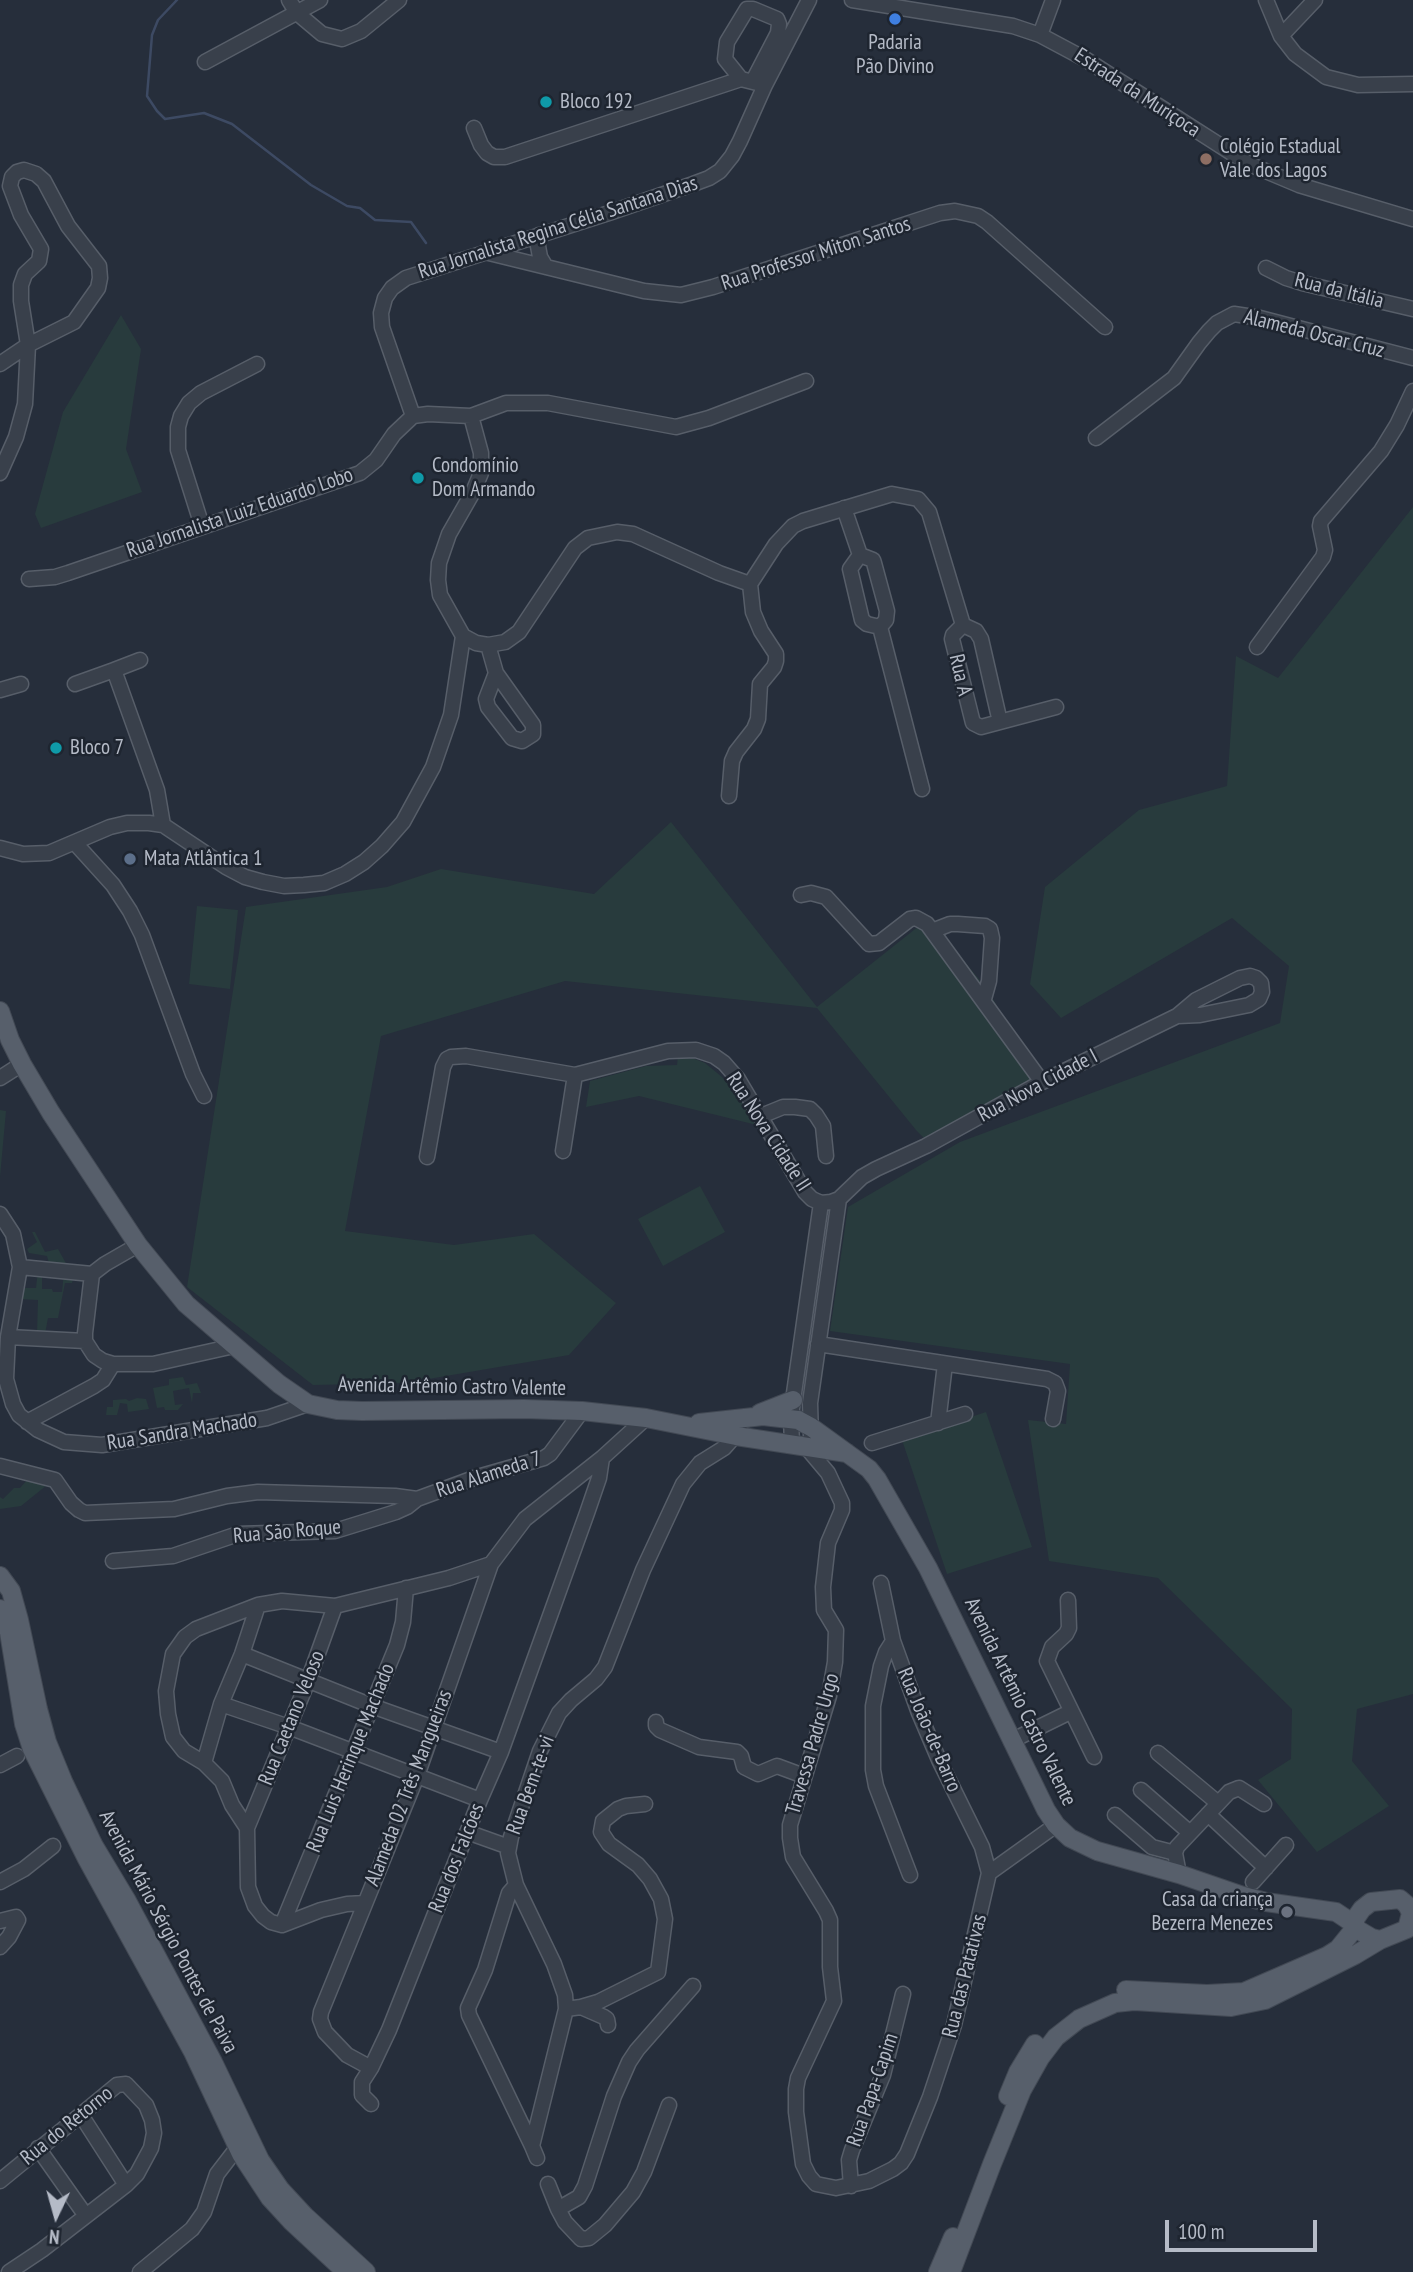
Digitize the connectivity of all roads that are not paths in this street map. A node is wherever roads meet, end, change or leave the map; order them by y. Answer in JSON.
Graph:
{"nodes":[{"id":1,"x":289,"y":0,"type":"edge"},
{"id":2,"x":320,"y":0,"type":"edge"},
{"id":3,"x":399,"y":0,"type":"edge"},
{"id":4,"x":808,"y":0,"type":"edge"},
{"id":5,"x":852,"y":0,"type":"edge"},
{"id":6,"x":1053,"y":0,"type":"edge"},
{"id":7,"x":1266,"y":0,"type":"edge"},
{"id":8,"x":1315,"y":0,"type":"edge"},
{"id":9,"x":298,"y":13,"type":"junction"},
{"id":10,"x":1040,"y":35,"type":"junction"},
{"id":11,"x":1281,"y":36,"type":"junction"},
{"id":12,"x":205,"y":62,"type":"dead end"},
{"id":13,"x":753,"y":82,"type":"junction"},
{"id":14,"x":1413,"y":84,"type":"edge"},
{"id":15,"x":474,"y":128,"type":"dead end"},
{"id":16,"x":1413,"y":219,"type":"edge"},
{"id":17,"x":539,"y":235,"type":"junction"},
{"id":18,"x":489,"y":253,"type":"junction"},
{"id":19,"x":546,"y":267,"type":"junction"},
{"id":20,"x":1266,"y":268,"type":"dead end"},
{"id":21,"x":1413,"y":309,"type":"edge"},
{"id":22,"x":1105,"y":327,"type":"dead end"},
{"id":23,"x":28,"y":345,"type":"junction"},
{"id":24,"x":1413,"y":358,"type":"edge"},
{"id":25,"x":0,"y":364,"type":"edge"},
{"id":26,"x":257,"y":364,"type":"dead end"},
{"id":27,"x":806,"y":381,"type":"dead end"},
{"id":28,"x":1413,"y":391,"type":"edge"},
{"id":29,"x":413,"y":416,"type":"junction"},
{"id":30,"x":471,"y":416,"type":"junction"},
{"id":31,"x":1096,"y":438,"type":"dead end"},
{"id":32,"x":0,"y":474,"type":"edge"},
{"id":33,"x":844,"y":508,"type":"junction"},
{"id":34,"x":202,"y":526,"type":"junction"},
{"id":35,"x":860,"y":555,"type":"junction"},
{"id":36,"x":29,"y":579,"type":"dead end"},
{"id":37,"x":750,"y":584,"type":"junction"},
{"id":38,"x":963,"y":625,"type":"junction"},
{"id":39,"x":880,"y":627,"type":"junction"},
{"id":40,"x":463,"y":636,"type":"junction"},
{"id":41,"x":488,"y":645,"type":"junction"},
{"id":42,"x":1257,"y":646,"type":"dead end"},
{"id":43,"x":140,"y":660,"type":"dead end"},
{"id":44,"x":114,"y":670,"type":"junction"},
{"id":45,"x":496,"y":673,"type":"dead end"},
{"id":46,"x":21,"y":684,"type":"dead end"},
{"id":47,"x":75,"y":684,"type":"dead end"},
{"id":48,"x":0,"y":690,"type":"edge"},
{"id":49,"x":1056,"y":707,"type":"dead end"},
{"id":50,"x":1000,"y":722,"type":"junction"},
{"id":51,"x":922,"y":789,"type":"dead end"},
{"id":52,"x":729,"y":796,"type":"dead end"},
{"id":53,"x":163,"y":825,"type":"junction"},
{"id":54,"x":75,"y":843,"type":"junction"},
{"id":55,"x":0,"y":848,"type":"edge"},
{"id":56,"x":801,"y":895,"type":"dead end"},
{"id":57,"x":932,"y":931,"type":"junction"},
{"id":58,"x":984,"y":999,"type":"junction"},
{"id":59,"x":0,"y":1011,"type":"edge"},
{"id":60,"x":1177,"y":1016,"type":"junction"},
{"id":61,"x":22,"y":1064,"type":"junction"},
{"id":62,"x":575,"y":1075,"type":"junction"},
{"id":63,"x":0,"y":1078,"type":"edge"},
{"id":64,"x":1042,"y":1082,"type":"junction"},
{"id":65,"x":204,"y":1096,"type":"dead end"},
{"id":66,"x":761,"y":1116,"type":"junction"},
{"id":67,"x":563,"y":1151,"type":"dead end"},
{"id":68,"x":826,"y":1156,"type":"dead end"},
{"id":69,"x":427,"y":1157,"type":"dead end"},
{"id":70,"x":839,"y":1199,"type":"junction"},
{"id":71,"x":821,"y":1203,"type":"junction"},
{"id":72,"x":0,"y":1214,"type":"edge"},
{"id":73,"x":138,"y":1245,"type":"junction"},
{"id":74,"x":20,"y":1267,"type":"junction"},
{"id":75,"x":92,"y":1274,"type":"junction"},
{"id":76,"x":814,"y":1335,"type":"junction"},
{"id":77,"x":8,"y":1337,"type":"junction"},
{"id":78,"x":85,"y":1342,"type":"junction"},
{"id":79,"x":234,"y":1346,"type":"junction"},
{"id":80,"x":113,"y":1364,"type":"junction"},
{"id":81,"x":945,"y":1364,"type":"junction"},
{"id":82,"x":802,"y":1401,"type":"junction"},
{"id":83,"x":308,"y":1404,"type":"junction"},
{"id":84,"x":582,"y":1411,"type":"junction"},
{"id":85,"x":965,"y":1414,"type":"dead end"},
{"id":86,"x":646,"y":1418,"type":"junction"},
{"id":87,"x":748,"y":1418,"type":"junction"},
{"id":88,"x":791,"y":1419,"type":"junction"},
{"id":89,"x":1053,"y":1419,"type":"dead end"},
{"id":90,"x":27,"y":1422,"type":"junction"},
{"id":91,"x":938,"y":1423,"type":"junction"},
{"id":92,"x":681,"y":1424,"type":"junction"},
{"id":93,"x":811,"y":1427,"type":"junction"},
{"id":94,"x":736,"y":1436,"type":"junction"},
{"id":95,"x":872,"y":1443,"type":"dead end"},
{"id":96,"x":800,"y":1446,"type":"junction"},
{"id":97,"x":847,"y":1454,"type":"junction"},
{"id":98,"x":602,"y":1458,"type":"junction"},
{"id":99,"x":0,"y":1466,"type":"edge"},
{"id":100,"x":416,"y":1499,"type":"junction"},
{"id":101,"x":113,"y":1561,"type":"dead end"},
{"id":102,"x":491,"y":1564,"type":"junction"},
{"id":103,"x":0,"y":1576,"type":"edge"},
{"id":104,"x":881,"y":1583,"type":"dead end"},
{"id":105,"x":406,"y":1588,"type":"junction"},
{"id":106,"x":1068,"y":1601,"type":"dead end"},
{"id":107,"x":258,"y":1605,"type":"junction"},
{"id":108,"x":335,"y":1606,"type":"junction"},
{"id":109,"x":0,"y":1609,"type":"edge"},
{"id":110,"x":892,"y":1641,"type":"junction"},
{"id":111,"x":242,"y":1654,"type":"junction"},
{"id":112,"x":308,"y":1681,"type":"junction"},
{"id":113,"x":222,"y":1703,"type":"junction"},
{"id":114,"x":372,"y":1706,"type":"junction"},
{"id":115,"x":1070,"y":1712,"type":"junction"},
{"id":116,"x":656,"y":1722,"type":"dead end"},
{"id":117,"x":289,"y":1727,"type":"junction"},
{"id":118,"x":433,"y":1729,"type":"junction"},
{"id":119,"x":1011,"y":1741,"type":"junction"},
{"id":120,"x":354,"y":1752,"type":"junction"},
{"id":121,"x":501,"y":1752,"type":"junction"},
{"id":122,"x":1158,"y":1753,"type":"dead end"},
{"id":123,"x":17,"y":1756,"type":"dead end"},
{"id":124,"x":1094,"y":1757,"type":"dead end"},
{"id":125,"x":204,"y":1763,"type":"junction"},
{"id":126,"x":0,"y":1765,"type":"edge"},
{"id":127,"x":417,"y":1776,"type":"junction"},
{"id":128,"x":804,"y":1776,"type":"junction"},
{"id":129,"x":1141,"y":1790,"type":"dead end"},
{"id":130,"x":480,"y":1800,"type":"junction"},
{"id":131,"x":645,"y":1804,"type":"dead end"},
{"id":132,"x":1264,"y":1804,"type":"dead end"},
{"id":133,"x":1213,"y":1808,"type":"junction"},
{"id":134,"x":1115,"y":1815,"type":"dead end"},
{"id":135,"x":1056,"y":1825,"type":"junction"},
{"id":136,"x":247,"y":1828,"type":"junction"},
{"id":137,"x":467,"y":1832,"type":"junction"},
{"id":138,"x":1189,"y":1832,"type":"junction"},
{"id":139,"x":1286,"y":1845,"type":"dead end"},
{"id":140,"x":53,"y":1846,"type":"dead end"},
{"id":141,"x":509,"y":1847,"type":"junction"},
{"id":142,"x":1175,"y":1853,"type":"junction"},
{"id":143,"x":1266,"y":1868,"type":"junction"},
{"id":144,"x":989,"y":1873,"type":"junction"},
{"id":145,"x":1179,"y":1874,"type":"junction"},
{"id":146,"x":910,"y":1875,"type":"dead end"},
{"id":147,"x":0,"y":1882,"type":"edge"},
{"id":148,"x":1253,"y":1882,"type":"dead end"},
{"id":149,"x":516,"y":1885,"type":"junction"},
{"id":150,"x":1407,"y":1898,"type":"edge"},
{"id":151,"x":1371,"y":1902,"type":"junction"},
{"id":152,"x":365,"y":1903,"type":"junction"},
{"id":153,"x":1300,"y":1907,"type":"junction"},
{"id":154,"x":0,"y":1921,"type":"edge"},
{"id":155,"x":282,"y":1925,"type":"junction"},
{"id":156,"x":1354,"y":1926,"type":"junction"},
{"id":157,"x":1410,"y":1929,"type":"edge"},
{"id":158,"x":1380,"y":1940,"type":"junction"},
{"id":159,"x":0,"y":1947,"type":"edge"},
{"id":160,"x":693,"y":1986,"type":"dead end"},
{"id":161,"x":903,"y":1994,"type":"dead end"},
{"id":162,"x":573,"y":2008,"type":"junction"},
{"id":163,"x":608,"y":2025,"type":"dead end"},
{"id":164,"x":371,"y":2068,"type":"junction"},
{"id":165,"x":371,"y":2104,"type":"dead end"},
{"id":166,"x":669,"y":2105,"type":"dead end"},
{"id":167,"x":81,"y":2115,"type":"junction"},
{"id":168,"x":38,"y":2148,"type":"junction"},
{"id":169,"x":237,"y":2148,"type":"junction"},
{"id":170,"x":907,"y":2154,"type":"joint"},
{"id":171,"x":0,"y":2181,"type":"edge"},
{"id":172,"x":548,"y":2184,"type":"dead end"},
{"id":173,"x":126,"y":2185,"type":"junction"},
{"id":174,"x":851,"y":2186,"type":"junction"},
{"id":175,"x":558,"y":2209,"type":"junction"},
{"id":176,"x":86,"y":2216,"type":"junction"},
{"id":177,"x":9,"y":2272,"type":"edge"},
{"id":178,"x":140,"y":2272,"type":"edge"},
{"id":179,"x":346,"y":2272,"type":"edge"},
{"id":180,"x":366,"y":2272,"type":"edge"},
{"id":181,"x":938,"y":2272,"type":"edge"},
{"id":182,"x":951,"y":2272,"type":"edge"}],
"edges":[{"from":1,"to":9,"type":"street"},
{"from":2,"to":9,"type":"street"},
{"from":3,"to":9,"type":"street"},
{"from":4,"to":13,"type":"street","name":"Rua Jornalista Regina Célia Santana Dias"},
{"from":5,"to":10,"type":"street","name":"Estrada da Muriçoca"},
{"from":6,"to":10,"type":"street"},
{"from":7,"to":11,"type":"street"},
{"from":8,"to":11,"type":"street"},
{"from":9,"to":12,"type":"street"},
{"from":10,"to":16,"type":"street","name":"Estrada da Muriçoca"},
{"from":11,"to":14,"type":"street"},
{"from":13,"to":13,"type":"street","name":"Rua Jornalista Regina Célia Santana Dias"},
{"from":13,"to":15,"type":"street"},
{"from":13,"to":17,"type":"street","name":"Rua Jornalista Regina Célia Santana Dias"},
{"from":17,"to":18,"type":"street","name":"Rua Jornalista Regina Célia Santana Dias"},
{"from":17,"to":19,"type":"street"},
{"from":18,"to":19,"type":"street","name":"Rua Professor Miton Santos"},
{"from":18,"to":29,"type":"street","name":"Rua Jornalista Regina Célia Santana Dias"},
{"from":19,"to":22,"type":"street","name":"Rua Professor Miton Santos"},
{"from":20,"to":21,"type":"street","name":"Rua da Itália"},
{"from":23,"to":23,"type":"street"},
{"from":23,"to":25,"type":"street"},
{"from":23,"to":32,"type":"street"},
{"from":24,"to":31,"type":"street","name":"Alameda Oscar Cruz"},
{"from":26,"to":34,"type":"street"},
{"from":27,"to":30,"type":"street"},
{"from":28,"to":42,"type":"street"},
{"from":29,"to":30,"type":"street"},
{"from":29,"to":34,"type":"street","name":"Rua Jornalista Luiz Eduardo Lobo"},
{"from":30,"to":40,"type":"street"},
{"from":33,"to":35,"type":"street"},
{"from":33,"to":37,"type":"street"},
{"from":33,"to":38,"type":"street"},
{"from":34,"to":36,"type":"street","name":"Rua Jornalista Luiz Eduardo Lobo"},
{"from":35,"to":39,"type":"street"},
{"from":35,"to":39,"type":"street"},
{"from":37,"to":41,"type":"street"},
{"from":37,"to":52,"type":"street"},
{"from":38,"to":50,"type":"street","name":"Rua A"},
{"from":38,"to":50,"type":"street","name":"Rua A"},
{"from":39,"to":51,"type":"street"},
{"from":40,"to":41,"type":"street"},
{"from":40,"to":53,"type":"street"},
{"from":41,"to":45,"type":"street"},
{"from":43,"to":44,"type":"street"},
{"from":44,"to":47,"type":"street"},
{"from":44,"to":53,"type":"street"},
{"from":46,"to":48,"type":"street"},
{"from":49,"to":50,"type":"street","name":"Rua A"},
{"from":53,"to":54,"type":"street"},
{"from":54,"to":55,"type":"street"},
{"from":54,"to":65,"type":"street"},
{"from":56,"to":57,"type":"street"},
{"from":57,"to":58,"type":"street"},
{"from":57,"to":58,"type":"street"},
{"from":58,"to":64,"type":"street"},
{"from":59,"to":61,"type":"main road","name":"Avenida Artêmio Castro Valente"},
{"from":60,"to":60,"type":"street","name":"Rua Nova Cidade I"},
{"from":60,"to":64,"type":"street","name":"Rua Nova Cidade I"},
{"from":61,"to":63,"type":"street"},
{"from":61,"to":73,"type":"main road","name":"Avenida Artêmio Castro Valente"},
{"from":62,"to":66,"type":"street","name":"Rua Nova Cidade II"},
{"from":62,"to":67,"type":"street"},
{"from":62,"to":69,"type":"street","name":"Rua Nova Cidade II"},
{"from":64,"to":70,"type":"street","name":"Rua Nova Cidade I"},
{"from":66,"to":68,"type":"street"},
{"from":66,"to":71,"type":"street","name":"Rua Nova Cidade II"},
{"from":70,"to":71,"type":"street","name":"Rua Nova Cidade I"},
{"from":70,"to":76,"type":"street"},
{"from":71,"to":76,"type":"street"},
{"from":72,"to":74,"type":"street","name":"Rua Sandra Machado"},
{"from":73,"to":75,"type":"street"},
{"from":73,"to":79,"type":"main road","name":"Avenida Artêmio Castro Valente"},
{"from":74,"to":75,"type":"street"},
{"from":74,"to":77,"type":"street","name":"Rua Sandra Machado"},
{"from":75,"to":78,"type":"street"},
{"from":76,"to":81,"type":"street"},
{"from":76,"to":82,"type":"street"},
{"from":77,"to":78,"type":"street"},
{"from":77,"to":90,"type":"street","name":"Rua Sandra Machado"},
{"from":78,"to":80,"type":"street"},
{"from":79,"to":80,"type":"street"},
{"from":79,"to":83,"type":"main road","name":"Avenida Artêmio Castro Valente"},
{"from":80,"to":90,"type":"street"},
{"from":81,"to":89,"type":"street"},
{"from":81,"to":91,"type":"street"},
{"from":82,"to":87,"type":"main road"},
{"from":82,"to":88,"type":"street"},
{"from":82,"to":93,"type":"street"},
{"from":83,"to":84,"type":"main road","name":"Avenida Artêmio Castro Valente"},
{"from":83,"to":90,"type":"street","name":"Rua Sandra Machado"},
{"from":84,"to":86,"type":"main road","name":"Avenida Artêmio Castro Valente"},
{"from":84,"to":100,"type":"street","name":"Rua Alameda 7"},
{"from":85,"to":91,"type":"street"},
{"from":86,"to":92,"type":"main road","name":"Avenida Artêmio Castro Valente"},
{"from":86,"to":98,"type":"street","name":"Alameda 02 Três Mangueiras"},
{"from":87,"to":88,"type":"main road","name":"Avenida Artêmio Castro Valente"},
{"from":87,"to":92,"type":"main road","name":"Avenida Artêmio Castro Valente"},
{"from":87,"to":94,"type":"street","name":"Rua Bem-te-vi"},
{"from":88,"to":93,"type":"main road","name":"Avenida Artêmio Castro Valente"},
{"from":88,"to":96,"type":"street"},
{"from":91,"to":95,"type":"street"},
{"from":92,"to":94,"type":"main road","name":"Avenida Artêmio Castro Valente"},
{"from":93,"to":96,"type":"street"},
{"from":93,"to":97,"type":"main road","name":"Avenida Artêmio Castro Valente"},
{"from":94,"to":96,"type":"main road","name":"Avenida Artêmio Castro Valente"},
{"from":94,"to":141,"type":"street","name":"Rua Bem-te-vi"},
{"from":96,"to":97,"type":"main road","name":"Avenida Artêmio Castro Valente"},
{"from":96,"to":128,"type":"street","name":"Travessa Padre Urgo"},
{"from":97,"to":119,"type":"main road","name":"Avenida Artêmio Castro Valente"},
{"from":98,"to":102,"type":"street","name":"Alameda 02 Três Mangueiras"},
{"from":98,"to":121,"type":"street","name":"Rua dos Falcões"},
{"from":99,"to":100,"type":"street"},
{"from":100,"to":101,"type":"street","name":"Rua São Roque"},
{"from":102,"to":105,"type":"street"},
{"from":102,"to":118,"type":"street","name":"Alameda 02 Três Mangueiras"},
{"from":103,"to":180,"type":"main road","name":"Avenida Mário Sérgio Pontes de Paiva"},
{"from":104,"to":110,"type":"street","name":"Rua João-de-Barro"},
{"from":105,"to":108,"type":"street"},
{"from":105,"to":114,"type":"street","name":"Rua Luis Herinque Machado"},
{"from":106,"to":115,"type":"street"},
{"from":107,"to":108,"type":"street"},
{"from":107,"to":111,"type":"street"},
{"from":107,"to":125,"type":"street"},
{"from":108,"to":112,"type":"street","name":"Rua Caetano Veloso"},
{"from":109,"to":169,"type":"main road","name":"Avenida Mário Sérgio Pontes de Paiva"},
{"from":110,"to":144,"type":"street","name":"Rua João-de-Barro"},
{"from":110,"to":146,"type":"street"},
{"from":111,"to":112,"type":"street"},
{"from":111,"to":113,"type":"street"},
{"from":112,"to":114,"type":"street"},
{"from":112,"to":117,"type":"street","name":"Rua Caetano Veloso"},
{"from":113,"to":117,"type":"street"},
{"from":113,"to":125,"type":"street"},
{"from":114,"to":118,"type":"street"},
{"from":114,"to":120,"type":"street","name":"Rua Luis Herinque Machado"},
{"from":115,"to":119,"type":"street"},
{"from":115,"to":124,"type":"street"},
{"from":116,"to":128,"type":"street"},
{"from":117,"to":120,"type":"street"},
{"from":117,"to":136,"type":"street","name":"Rua Caetano Veloso"},
{"from":118,"to":121,"type":"street"},
{"from":118,"to":127,"type":"street","name":"Alameda 02 Três Mangueiras"},
{"from":119,"to":135,"type":"main road","name":"Avenida Artêmio Castro Valente"},
{"from":120,"to":127,"type":"street"},
{"from":120,"to":155,"type":"street","name":"Rua Luis Herinque Machado"},
{"from":121,"to":130,"type":"street","name":"Rua dos Falcões"},
{"from":122,"to":133,"type":"street"},
{"from":123,"to":126,"type":"street"},
{"from":125,"to":136,"type":"street"},
{"from":127,"to":130,"type":"street"},
{"from":127,"to":152,"type":"street","name":"Alameda 02 Três Mangueiras"},
{"from":128,"to":174,"type":"street","name":"Travessa Padre Urgo"},
{"from":129,"to":138,"type":"street"},
{"from":130,"to":137,"type":"street","name":"Rua dos Falcões"},
{"from":131,"to":162,"type":"street"},
{"from":132,"to":133,"type":"street"},
{"from":133,"to":138,"type":"street"},
{"from":133,"to":143,"type":"street"},
{"from":134,"to":142,"type":"street"},
{"from":135,"to":144,"type":"street"},
{"from":135,"to":145,"type":"main road","name":"Avenida Artêmio Castro Valente"},
{"from":136,"to":155,"type":"street"},
{"from":137,"to":141,"type":"street"},
{"from":137,"to":164,"type":"street","name":"Rua dos Falcões"},
{"from":138,"to":142,"type":"street"},
{"from":139,"to":143,"type":"street"},
{"from":140,"to":147,"type":"street"},
{"from":141,"to":149,"type":"street","name":"Rua Bem-te-vi"},
{"from":142,"to":145,"type":"street"},
{"from":143,"to":148,"type":"street"},
{"from":144,"to":170,"type":"street","name":"Rua das Patativas"},
{"from":145,"to":153,"type":"main road","name":"Avenida Artêmio Castro Valente"},
{"from":149,"to":162,"type":"street","name":"Rua Bem-te-vi"},
{"from":149,"to":162,"type":"street","name":"Rua Bem-te-vi"},
{"from":150,"to":151,"type":"main road","name":"Avenida Artêmio Castro Valente"},
{"from":150,"to":157,"type":"main road"},
{"from":151,"to":153,"type":"main road","name":"Avenida Artêmio Castro Valente"},
{"from":151,"to":156,"type":"main road"},
{"from":152,"to":155,"type":"street","name":"Alameda 02 Três Mangueiras"},
{"from":152,"to":164,"type":"street"},
{"from":153,"to":156,"type":"main road","name":"Avenida Artêmio Castro Valente"},
{"from":154,"to":159,"type":"street"},
{"from":156,"to":158,"type":"main road","name":"Avenida Artêmio Castro Valente"},
{"from":156,"to":181,"type":"main road"},
{"from":157,"to":158,"type":"main road"},
{"from":158,"to":182,"type":"main road"},
{"from":160,"to":175,"type":"street"},
{"from":161,"to":174,"type":"street","name":"Rua Papa-Capim"},
{"from":162,"to":163,"type":"street"},
{"from":164,"to":165,"type":"street","name":"Rua dos Falcões"},
{"from":166,"to":175,"type":"street"},
{"from":167,"to":168,"type":"street","name":"Rua do Retorno"},
{"from":167,"to":173,"type":"street"},
{"from":167,"to":173,"type":"street","name":"Rua do Retorno"},
{"from":168,"to":171,"type":"street","name":"Rua do Retorno"},
{"from":168,"to":176,"type":"street"},
{"from":169,"to":178,"type":"street"},
{"from":169,"to":179,"type":"main road","name":"Avenida Mário Sérgio Pontes de Paiva"},
{"from":170,"to":174,"type":"street","name":"Travessa Padre Urgo"},
{"from":172,"to":175,"type":"street"},
{"from":173,"to":176,"type":"street","name":"Rua do Retorno"},
{"from":176,"to":177,"type":"street","name":"Rua do Retorno"}]}
